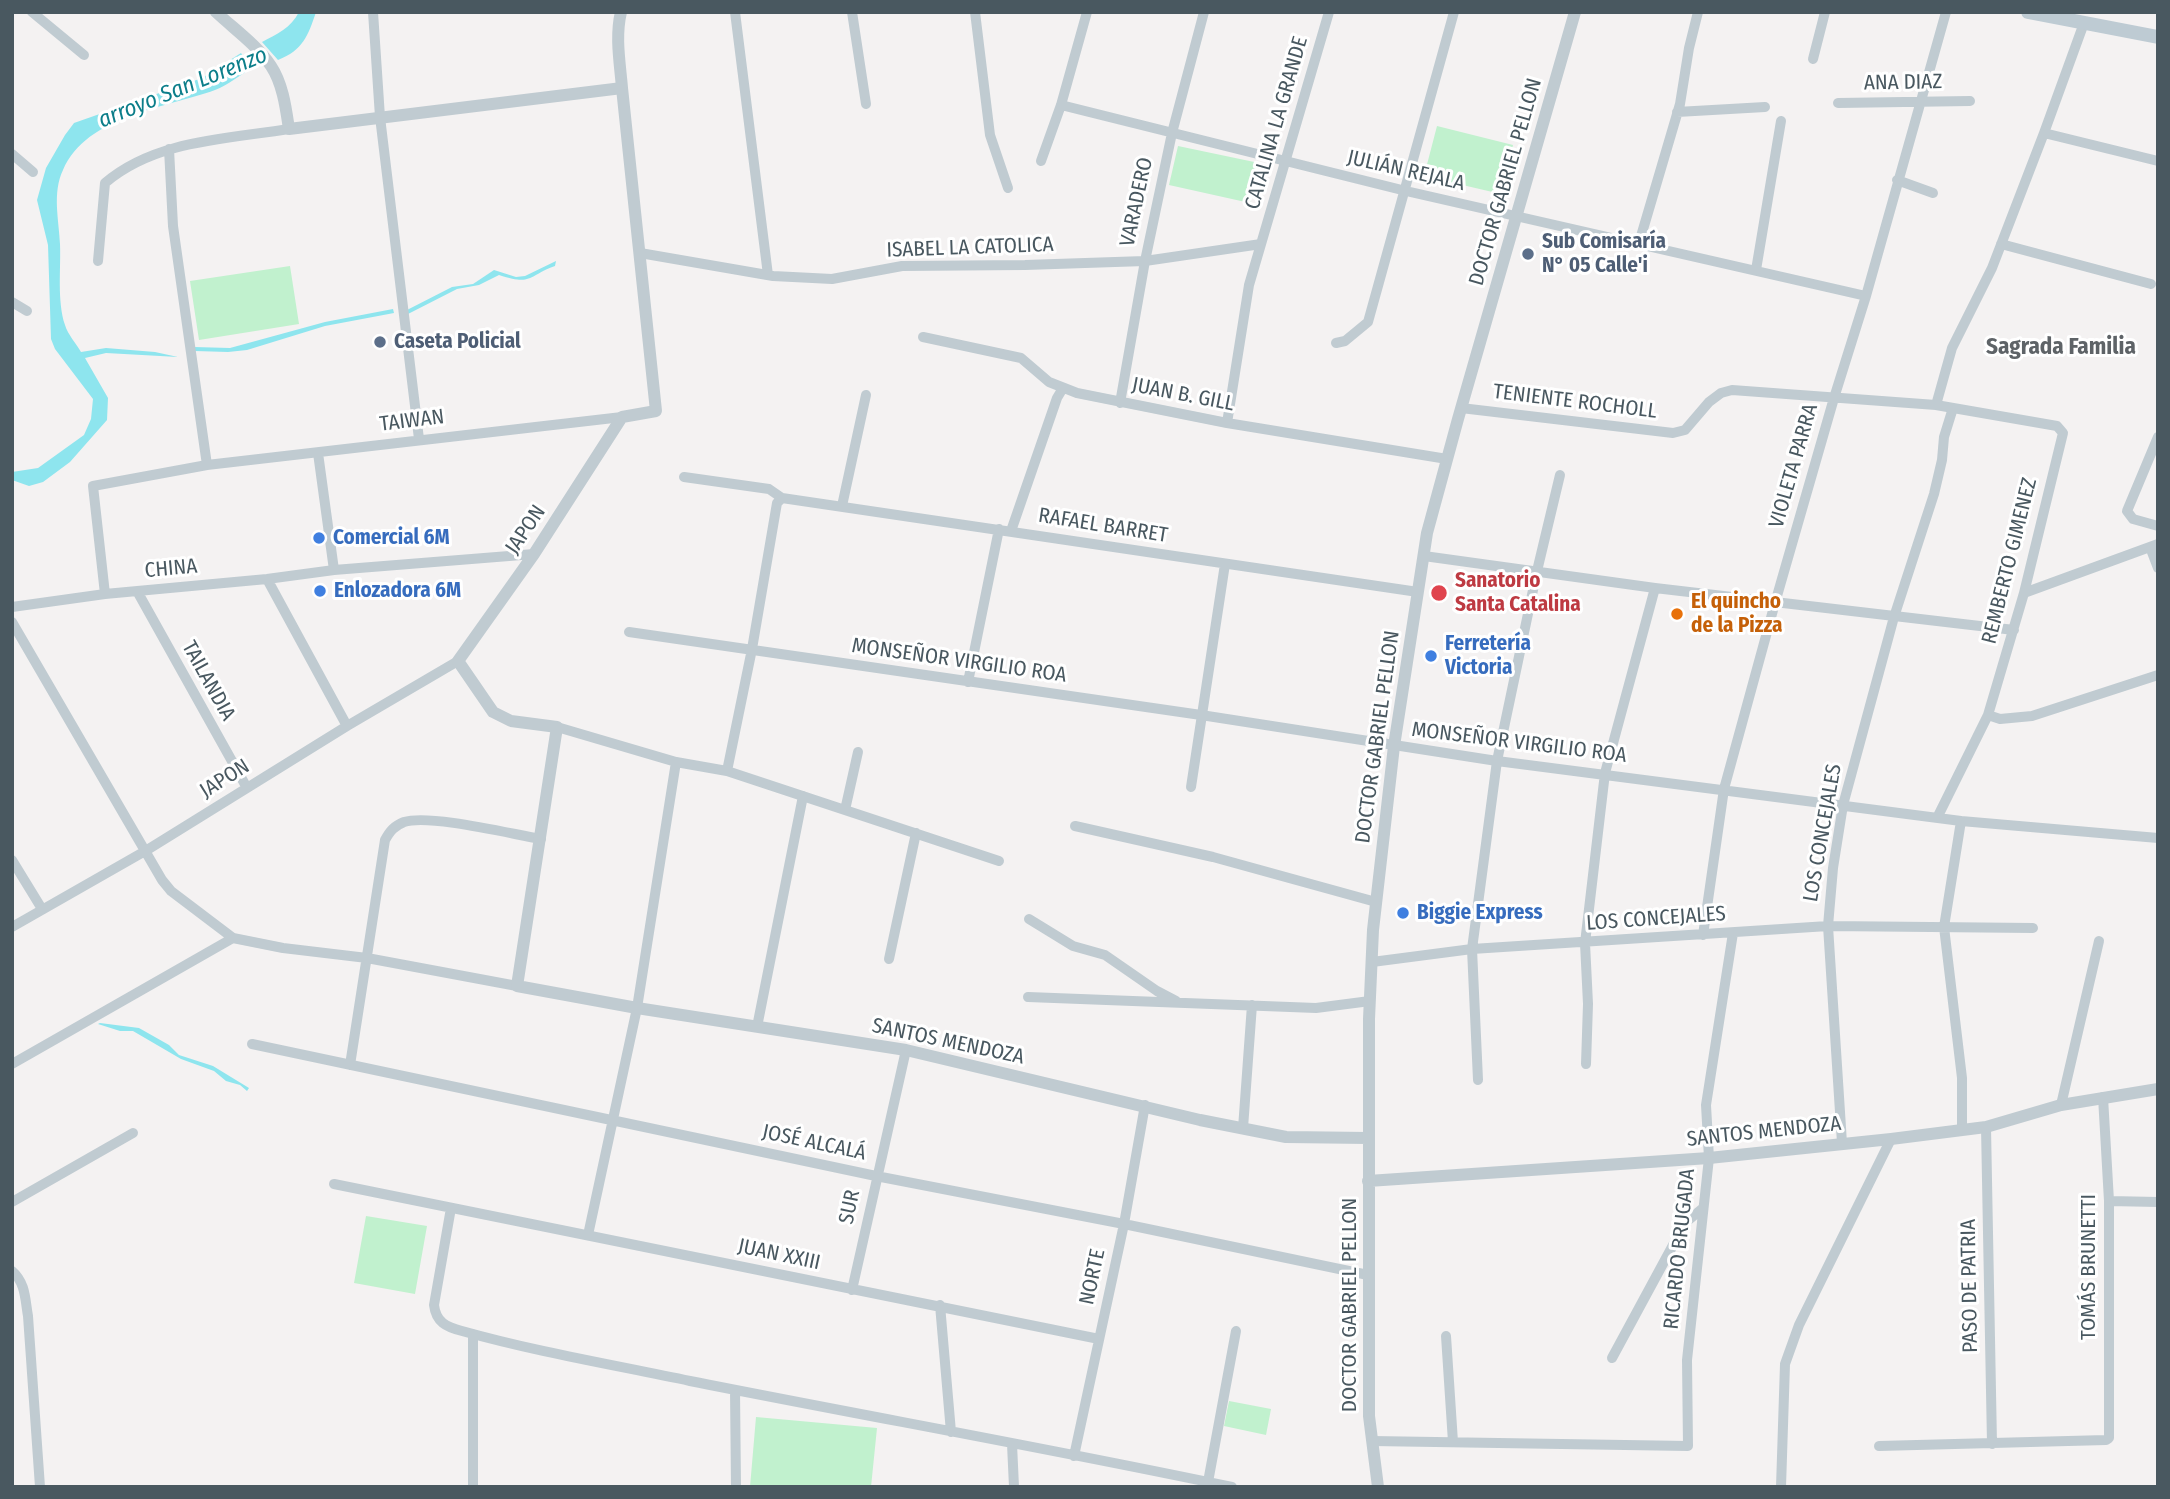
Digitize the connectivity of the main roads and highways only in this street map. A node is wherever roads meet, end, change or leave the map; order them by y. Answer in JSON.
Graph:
{"nodes":[{"id":1,"x":2028,"y":12,"type":"edge"},
{"id":2,"x":2078,"y":19,"type":"edge"},
{"id":3,"x":2158,"y":37,"type":"edge"}],
"edges":[{"from":1,"to":2,"type":"main road"},
{"from":2,"to":3,"type":"main road"}]}
